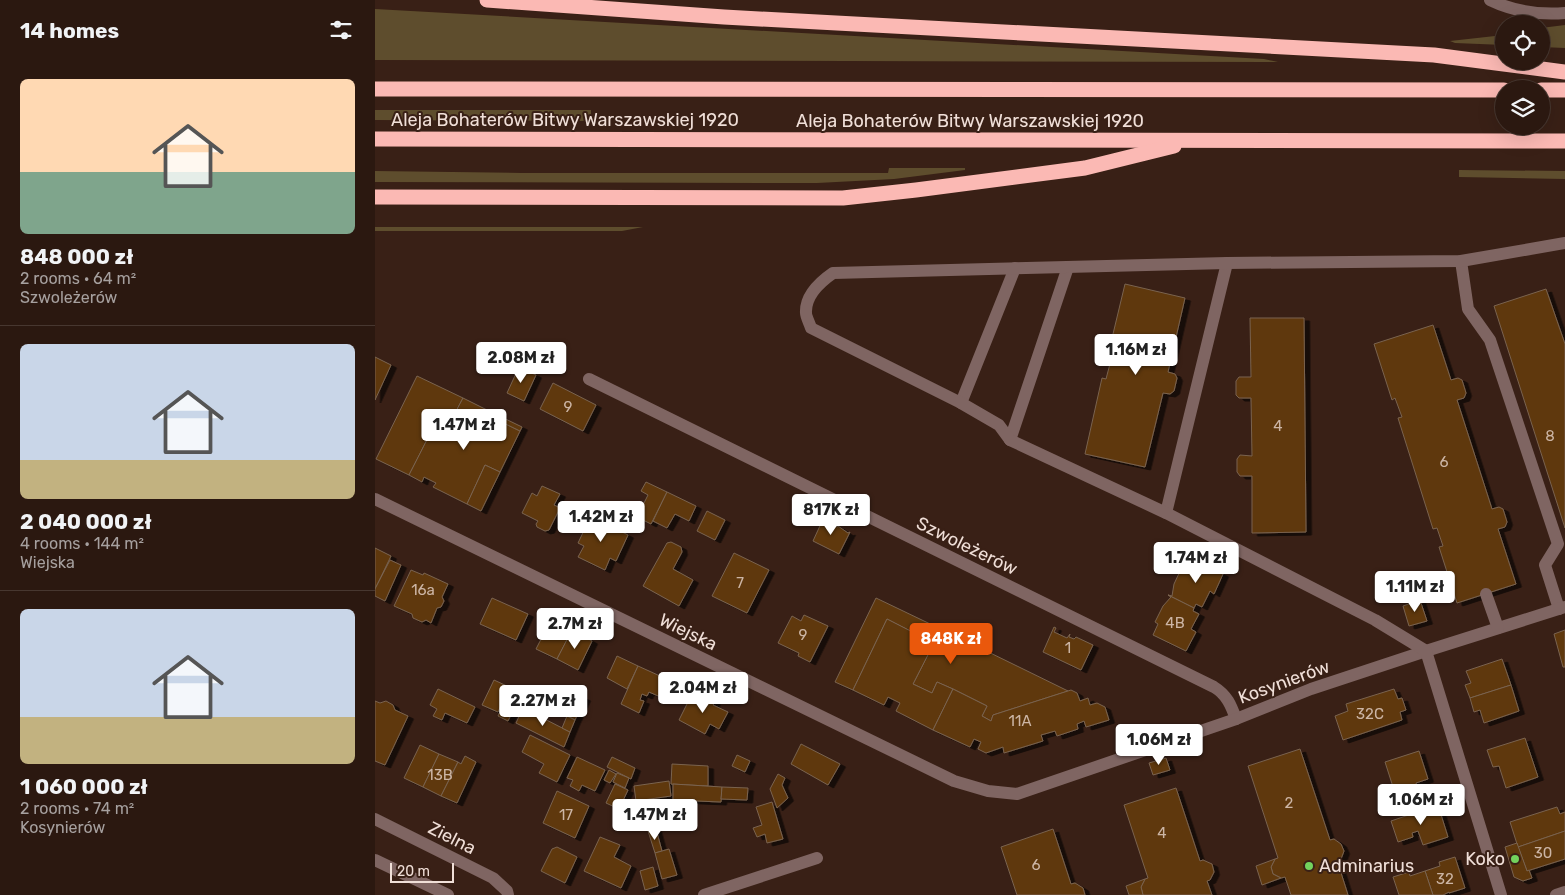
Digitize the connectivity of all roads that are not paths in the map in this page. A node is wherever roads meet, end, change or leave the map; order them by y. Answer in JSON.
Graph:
{"nodes":[{"id":1,"x":487,"y":0,"type":"edge"},
{"id":2,"x":1490,"y":0,"type":"edge"},
{"id":3,"x":1565,"y":13,"type":"edge"},
{"id":4,"x":1565,"y":72,"type":"edge"},
{"id":5,"x":375,"y":89,"type":"edge"},
{"id":6,"x":1495,"y":90,"type":"edge"},
{"id":7,"x":1550,"y":90,"type":"edge"},
{"id":8,"x":1565,"y":90,"type":"edge"},
{"id":9,"x":375,"y":139,"type":"edge"},
{"id":10,"x":1195,"y":140,"type":"junction"},
{"id":11,"x":1565,"y":141,"type":"edge"},
{"id":12,"x":375,"y":196,"type":"edge"},
{"id":13,"x":1565,"y":243,"type":"edge"},
{"id":14,"x":1461,"y":260,"type":"junction"},
{"id":15,"x":1227,"y":263,"type":"junction"},
{"id":16,"x":1068,"y":267,"type":"junction"},
{"id":17,"x":1015,"y":268,"type":"junction"},
{"id":18,"x":589,"y":379,"type":"dead end"},
{"id":19,"x":961,"y":403,"type":"junction"},
{"id":20,"x":1011,"y":440,"type":"junction"},
{"id":21,"x":375,"y":499,"type":"edge"},
{"id":22,"x":1166,"y":513,"type":"junction"},
{"id":23,"x":1486,"y":594,"type":"dead end"},
{"id":24,"x":1562,"y":608,"type":"edge"},
{"id":25,"x":1498,"y":628,"type":"junction"},
{"id":26,"x":1426,"y":651,"type":"junction"},
{"id":27,"x":1236,"y":719,"type":"junction"},
{"id":28,"x":1017,"y":794,"type":"joint"},
{"id":29,"x":375,"y":819,"type":"edge"},
{"id":30,"x":817,"y":858,"type":"dead end"},
{"id":31,"x":375,"y":860,"type":"edge"},
{"id":32,"x":1565,"y":892,"type":"edge"},
{"id":33,"x":448,"y":895,"type":"edge"},
{"id":34,"x":508,"y":895,"type":"edge"},
{"id":35,"x":704,"y":895,"type":"edge"},
{"id":36,"x":1501,"y":895,"type":"edge"},
{"id":37,"x":1556,"y":895,"type":"edge"}],
"edges":[{"from":1,"to":4,"type":"highway"},
{"from":2,"to":3,"type":"street"},
{"from":5,"to":6,"type":"highway","name":"Aleja Bohaterów Bitwy Warszawskiej 1920"},
{"from":7,"to":8,"type":"highway"},
{"from":9,"to":10,"type":"highway","name":"Aleja Bohaterów Bitwy Warszawskiej 1920"},
{"from":10,"to":11,"type":"highway","name":"Aleja Bohaterów Bitwy Warszawskiej 1920"},
{"from":10,"to":12,"type":"highway"},
{"from":13,"to":14,"type":"street"},
{"from":14,"to":15,"type":"street"},
{"from":14,"to":24,"type":"street"},
{"from":15,"to":16,"type":"street"},
{"from":15,"to":22,"type":"street"},
{"from":16,"to":17,"type":"street"},
{"from":16,"to":20,"type":"street"},
{"from":17,"to":19,"type":"street"},
{"from":17,"to":19,"type":"street"},
{"from":18,"to":27,"type":"street","name":"Szwoleżerów"},
{"from":19,"to":20,"type":"street"},
{"from":20,"to":22,"type":"street"},
{"from":21,"to":28,"type":"street","name":"Wiejska"},
{"from":22,"to":26,"type":"street"},
{"from":23,"to":25,"type":"street"},
{"from":24,"to":25,"type":"street","name":"Kosynierów"},
{"from":25,"to":26,"type":"street","name":"Kosynierów"},
{"from":26,"to":27,"type":"street","name":"Kosynierów"},
{"from":26,"to":36,"type":"street"},
{"from":27,"to":28,"type":"street","name":"Kosynierów"},
{"from":29,"to":34,"type":"street","name":"Zielna"},
{"from":30,"to":35,"type":"street"},
{"from":31,"to":33,"type":"street"},
{"from":32,"to":37,"type":"street"}]}
